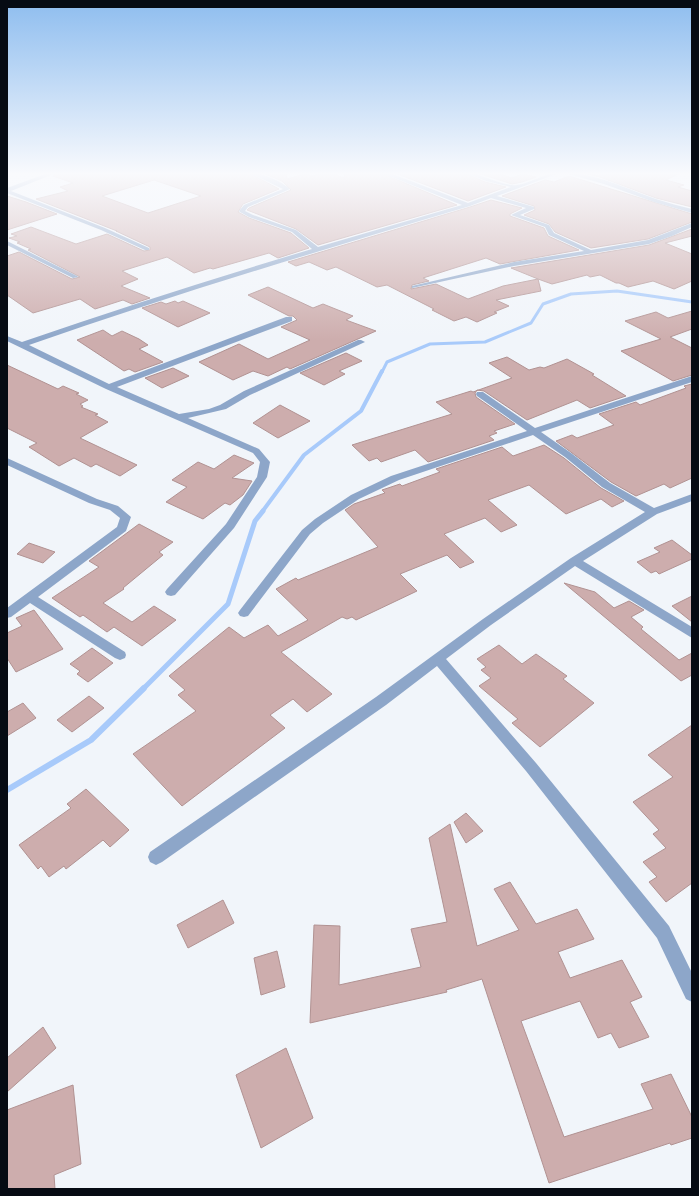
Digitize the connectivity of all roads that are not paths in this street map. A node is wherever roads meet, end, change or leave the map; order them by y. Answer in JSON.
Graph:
{"nodes":[{"id":1,"x":99,"y":229,"type":"edge"},
{"id":2,"x":288,"y":229,"type":"edge"},
{"id":3,"x":388,"y":229,"type":"edge"},
{"id":4,"x":548,"y":229,"type":"edge"},
{"id":5,"x":684,"y":229,"type":"edge"},
{"id":6,"x":7,"y":243,"type":"edge"},
{"id":7,"x":20,"y":249,"type":"junction"},
{"id":8,"x":147,"y":249,"type":"dead end"},
{"id":9,"x":317,"y":250,"type":"junction"},
{"id":10,"x":589,"y":251,"type":"junction"},
{"id":11,"x":7,"y":254,"type":"edge"},
{"id":12,"x":75,"y":277,"type":"dead end"},
{"id":13,"x":414,"y":287,"type":"dead end"},
{"id":14,"x":289,"y":319,"type":"dead end"},
{"id":15,"x":7,"y":338,"type":"edge"},
{"id":16,"x":361,"y":342,"type":"dead end"},
{"id":17,"x":22,"y":346,"type":"junction"},
{"id":18,"x":692,"y":379,"type":"edge"},
{"id":19,"x":109,"y":387,"type":"junction"},
{"id":20,"x":480,"y":394,"type":"dead end"},
{"id":21,"x":178,"y":417,"type":"junction"},
{"id":22,"x":536,"y":432,"type":"junction"},
{"id":23,"x":7,"y":461,"type":"edge"},
{"id":24,"x":692,"y":497,"type":"edge"},
{"id":25,"x":653,"y":512,"type":"junction"},
{"id":26,"x":575,"y":561,"type":"junction"},
{"id":27,"x":171,"y":592,"type":"dead end"},
{"id":28,"x":30,"y":598,"type":"junction"},
{"id":29,"x":244,"y":613,"type":"dead end"},
{"id":30,"x":7,"y":614,"type":"edge"},
{"id":31,"x":692,"y":633,"type":"edge"},
{"id":32,"x":120,"y":654,"type":"dead end"},
{"id":33,"x":437,"y":658,"type":"junction"},
{"id":34,"x":156,"y":857,"type":"dead end"},
{"id":35,"x":692,"y":993,"type":"edge"}],
"edges":[{"from":1,"to":8,"type":"street"},
{"from":2,"to":9,"type":"street"},
{"from":3,"to":9,"type":"street"},
{"from":4,"to":10,"type":"street"},
{"from":5,"to":10,"type":"street"},
{"from":6,"to":7,"type":"street"},
{"from":7,"to":11,"type":"street"},
{"from":7,"to":12,"type":"street"},
{"from":9,"to":17,"type":"street"},
{"from":10,"to":13,"type":"street"},
{"from":14,"to":19,"type":"street"},
{"from":15,"to":17,"type":"street"},
{"from":16,"to":21,"type":"street"},
{"from":17,"to":19,"type":"street"},
{"from":18,"to":22,"type":"street"},
{"from":19,"to":21,"type":"street"},
{"from":20,"to":22,"type":"street"},
{"from":21,"to":27,"type":"street"},
{"from":22,"to":25,"type":"street"},
{"from":22,"to":29,"type":"street"},
{"from":23,"to":28,"type":"street"},
{"from":24,"to":25,"type":"street"},
{"from":25,"to":26,"type":"street"},
{"from":26,"to":31,"type":"street"},
{"from":26,"to":33,"type":"street"},
{"from":28,"to":30,"type":"street"},
{"from":28,"to":32,"type":"street"},
{"from":33,"to":34,"type":"street"},
{"from":33,"to":35,"type":"street"}]}
